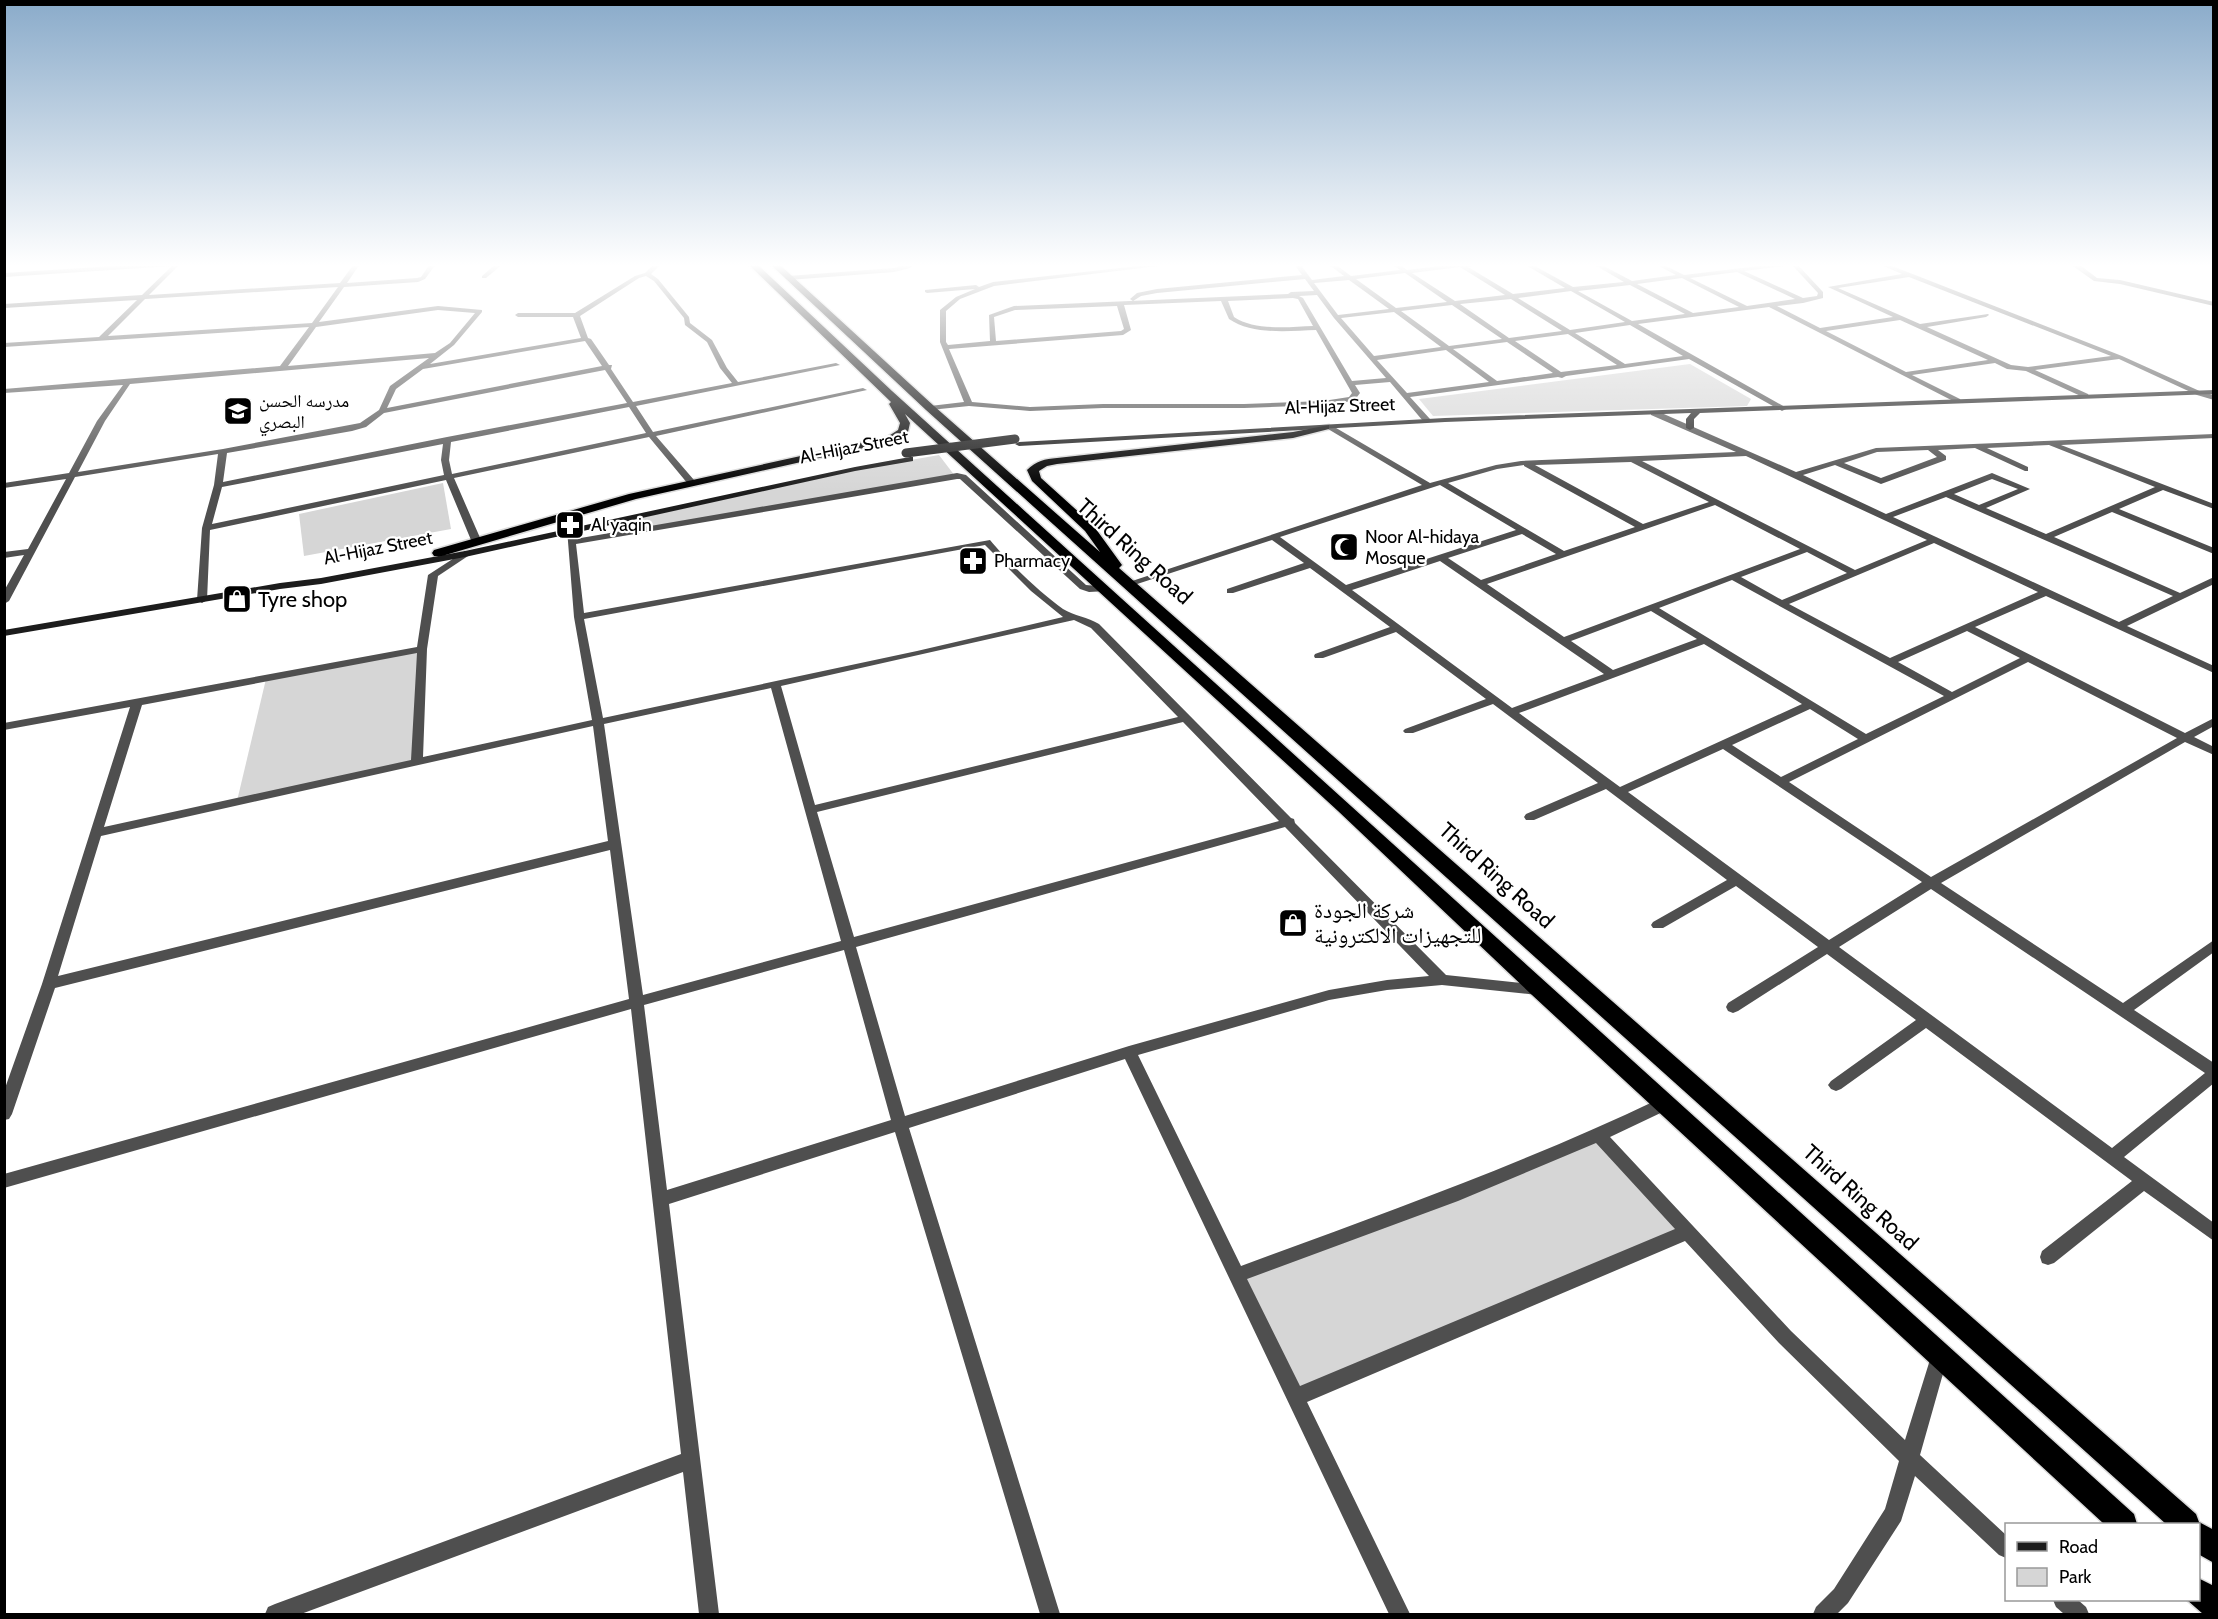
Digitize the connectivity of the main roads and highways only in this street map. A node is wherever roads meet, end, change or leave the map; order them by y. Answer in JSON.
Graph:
{"nodes":[{"id":1,"x":832,"y":340,"type":"edge"},
{"id":2,"x":855,"y":340,"type":"edge"},
{"id":3,"x":2214,"y":392,"type":"edge"},
{"id":4,"x":888,"y":393,"type":"junction"},
{"id":5,"x":1698,"y":411,"type":"junction"},
{"id":6,"x":1445,"y":420,"type":"junction"},
{"id":7,"x":1328,"y":427,"type":"junction"},
{"id":8,"x":1690,"y":428,"type":"road end"},
{"id":9,"x":1017,"y":441,"type":"junction"},
{"id":10,"x":908,"y":456,"type":"junction"},
{"id":11,"x":438,"y":553,"type":"junction"},
{"id":12,"x":1124,"y":580,"type":"junction"},
{"id":13,"x":280,"y":586,"type":"junction"},
{"id":14,"x":4,"y":633,"type":"edge"},
{"id":15,"x":2123,"y":1523,"type":"edge"},
{"id":16,"x":2185,"y":1523,"type":"edge"},
{"id":17,"x":2200,"y":1536,"type":"edge"},
{"id":18,"x":2214,"y":1549,"type":"edge"},
{"id":19,"x":2200,"y":1593,"type":"edge"},
{"id":20,"x":2214,"y":1605,"type":"edge"}],
"edges":[{"from":1,"to":4,"type":"highway"},
{"from":2,"to":12,"type":"highway","name":"Third Ring Road"},
{"from":3,"to":5,"type":"main road","name":"Al-Hijaz Street"},
{"from":4,"to":11,"type":"highway"},
{"from":4,"to":15,"type":"highway"},
{"from":5,"to":6,"type":"main road","name":"Al-Hijaz Street"},
{"from":5,"to":8,"type":"main road"},
{"from":6,"to":7,"type":"main road","name":"Al-Hijaz Street"},
{"from":6,"to":9,"type":"main road","name":"Al-Hijaz Street"},
{"from":7,"to":9,"type":"main road","name":"Al-Hijaz Street"},
{"from":7,"to":12,"type":"highway"},
{"from":9,"to":10,"type":"main road","name":"Al-Hijaz Street"},
{"from":10,"to":11,"type":"main road","name":"Al-Hijaz Street"},
{"from":10,"to":13,"type":"main road","name":"Al-Hijaz Street"},
{"from":11,"to":13,"type":"main road","name":"Al-Hijaz Street"},
{"from":12,"to":16,"type":"highway","name":"Third Ring Road"},
{"from":13,"to":14,"type":"main road","name":"Al-Hijaz Street"},
{"from":17,"to":18,"type":"highway"},
{"from":19,"to":20,"type":"highway"}]}
